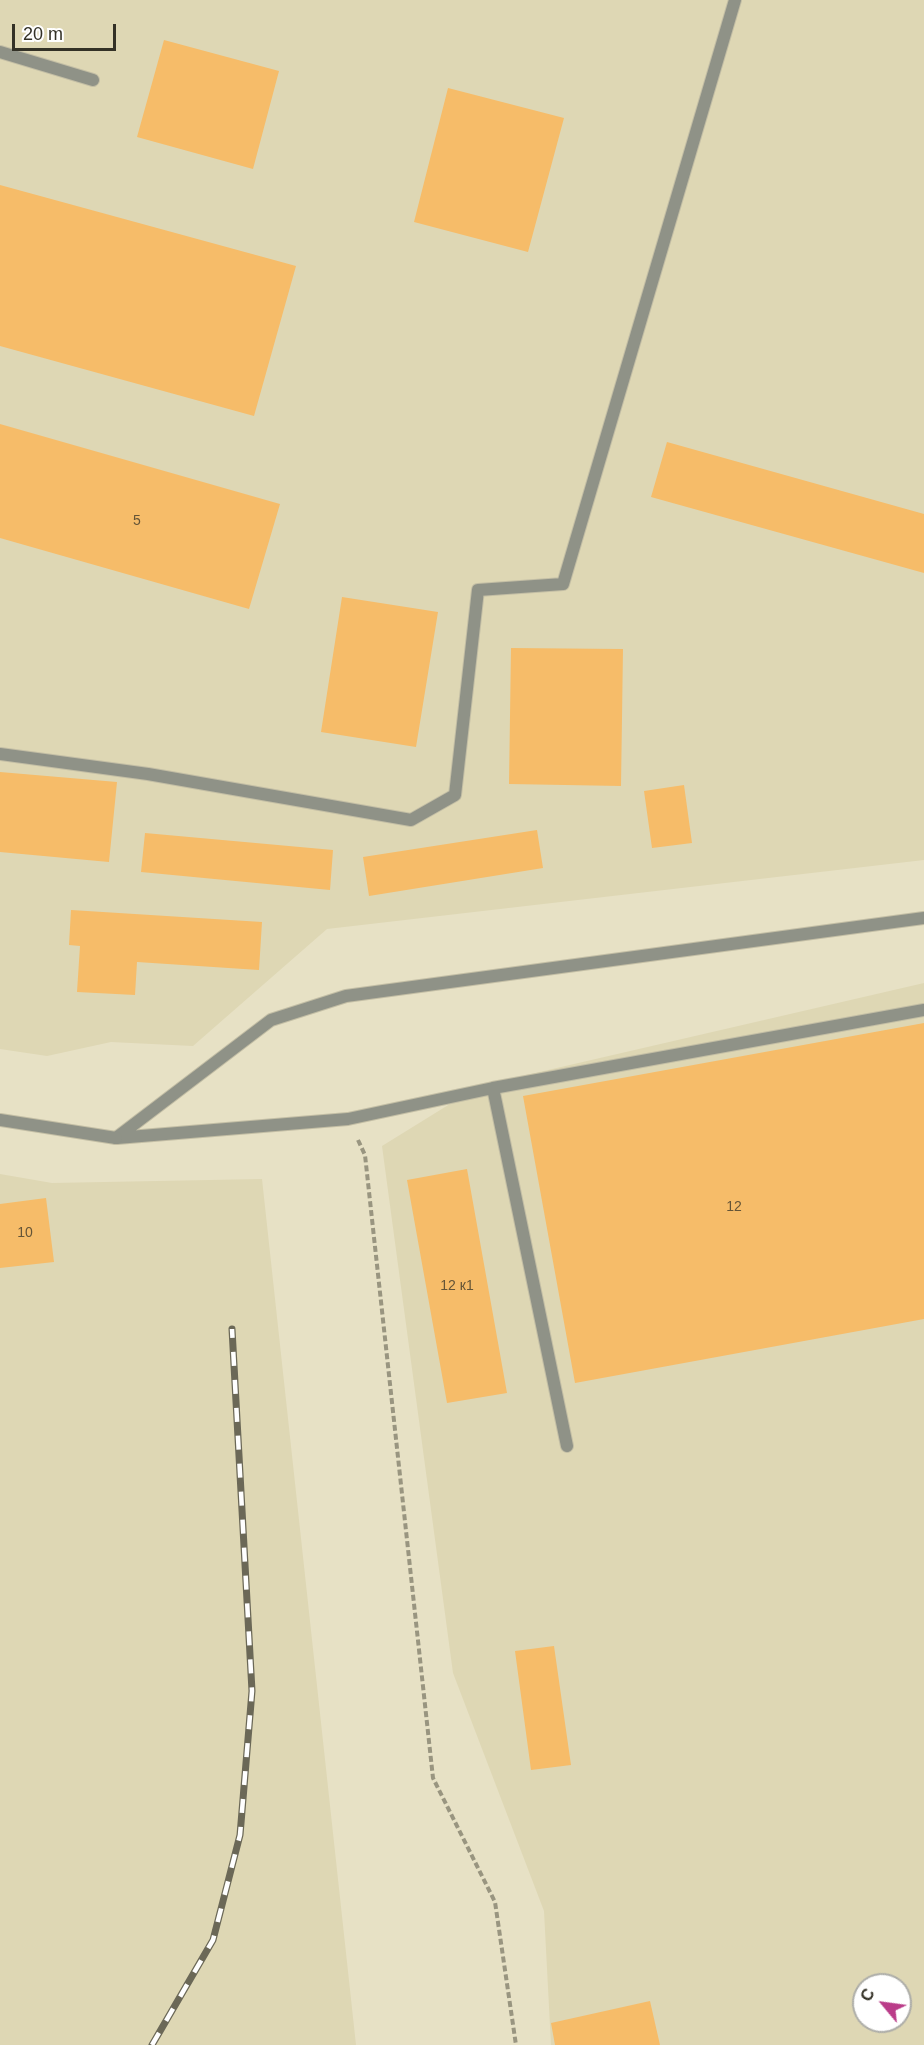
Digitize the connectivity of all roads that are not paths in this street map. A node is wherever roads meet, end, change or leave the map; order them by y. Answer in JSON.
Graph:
{"nodes":[{"id":1,"x":735,"y":0,"type":"edge"},
{"id":2,"x":0,"y":51,"type":"edge"},
{"id":3,"x":93,"y":80,"type":"dead end"},
{"id":4,"x":0,"y":754,"type":"edge"},
{"id":5,"x":924,"y":918,"type":"edge"},
{"id":6,"x":924,"y":1010,"type":"edge"},
{"id":7,"x":493,"y":1088,"type":"junction"},
{"id":8,"x":0,"y":1120,"type":"edge"},
{"id":9,"x":116,"y":1138,"type":"junction"},
{"id":10,"x":567,"y":1446,"type":"dead end"}],
"edges":[{"from":1,"to":4,"type":"street"},
{"from":2,"to":3,"type":"street"},
{"from":5,"to":9,"type":"street"},
{"from":6,"to":7,"type":"street"},
{"from":7,"to":9,"type":"street"},
{"from":7,"to":10,"type":"street"},
{"from":8,"to":9,"type":"street"}]}
